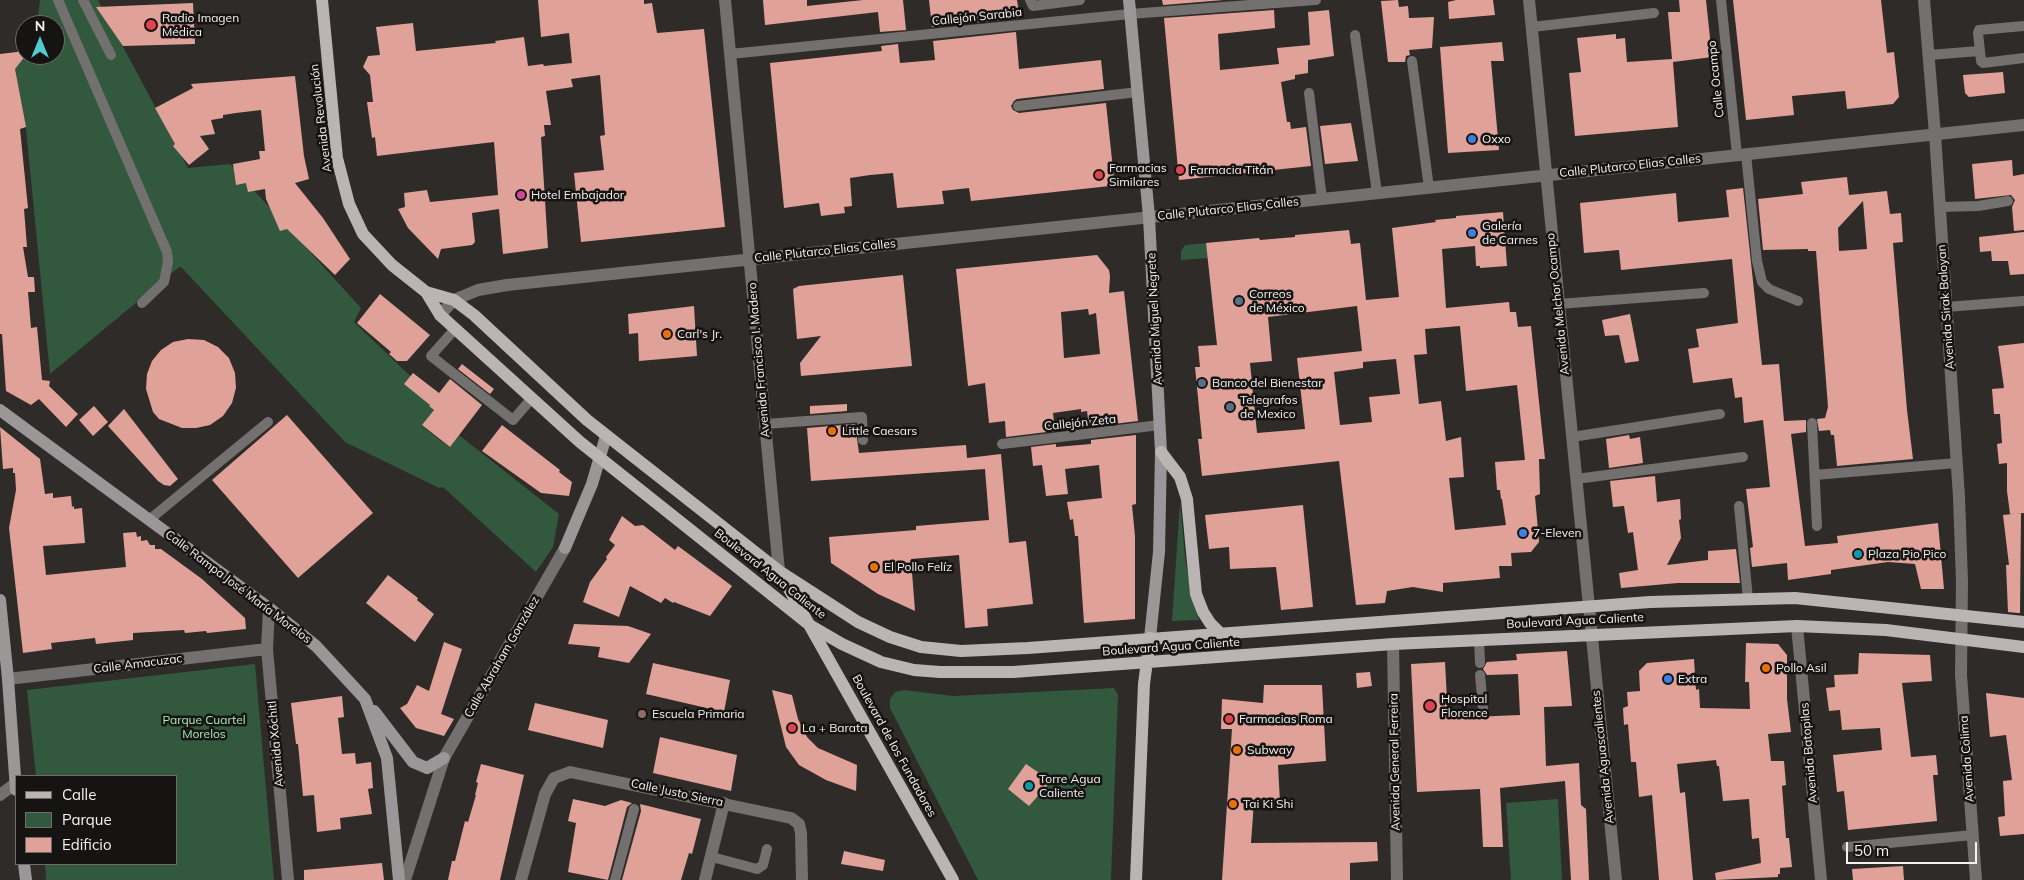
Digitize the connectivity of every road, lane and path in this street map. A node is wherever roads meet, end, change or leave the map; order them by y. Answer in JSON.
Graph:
{"nodes":[{"id":1,"x":58,"y":0,"type":"edge"},
{"id":2,"x":83,"y":0,"type":"edge"},
{"id":3,"x":322,"y":0,"type":"edge"},
{"id":4,"x":725,"y":0,"type":"edge"},
{"id":5,"x":1030,"y":0,"type":"edge"},
{"id":6,"x":1080,"y":0,"type":"edge"},
{"id":7,"x":1129,"y":0,"type":"edge"},
{"id":8,"x":1316,"y":0,"type":"edge"},
{"id":9,"x":1529,"y":0,"type":"edge"},
{"id":10,"x":1721,"y":0,"type":"edge"},
{"id":11,"x":1924,"y":0,"type":"edge"},
{"id":12,"x":1654,"y":13,"type":"dead end"},
{"id":13,"x":1130,"y":14,"type":"junction"},
{"id":14,"x":2024,"y":26,"type":"edge"},
{"id":15,"x":1532,"y":28,"type":"junction"},
{"id":16,"x":1355,"y":35,"type":"dead end"},
{"id":17,"x":1979,"y":52,"type":"junction"},
{"id":18,"x":730,"y":54,"type":"junction"},
{"id":19,"x":111,"y":55,"type":"dead end"},
{"id":20,"x":1928,"y":55,"type":"junction"},
{"id":21,"x":2024,"y":58,"type":"edge"},
{"id":22,"x":1412,"y":60,"type":"dead end"},
{"id":23,"x":1138,"y":92,"type":"junction"},
{"id":24,"x":1309,"y":93,"type":"dead end"},
{"id":25,"x":1018,"y":106,"type":"dead end"},
{"id":26,"x":2024,"y":125,"type":"edge"},
{"id":27,"x":1935,"y":134,"type":"junction"},
{"id":28,"x":1741,"y":155,"type":"junction"},
{"id":29,"x":1545,"y":175,"type":"junction"},
{"id":30,"x":1429,"y":188,"type":"junction"},
{"id":31,"x":1377,"y":193,"type":"junction"},
{"id":32,"x":1322,"y":199,"type":"junction"},
{"id":33,"x":2008,"y":202,"type":"dead end"},
{"id":34,"x":1940,"y":207,"type":"junction"},
{"id":35,"x":1149,"y":217,"type":"junction"},
{"id":36,"x":749,"y":259,"type":"junction"},
{"id":37,"x":426,"y":292,"type":"junction"},
{"id":38,"x":1704,"y":293,"type":"dead end"},
{"id":39,"x":454,"y":300,"type":"junction"},
{"id":40,"x":2024,"y":301,"type":"edge"},
{"id":41,"x":1798,"y":302,"type":"dead end"},
{"id":42,"x":142,"y":303,"type":"dead end"},
{"id":43,"x":1558,"y":304,"type":"junction"},
{"id":44,"x":1946,"y":307,"type":"junction"},
{"id":45,"x":440,"y":315,"type":"junction"},
{"id":46,"x":455,"y":329,"type":"junction"},
{"id":47,"x":532,"y":398,"type":"junction"},
{"id":48,"x":0,"y":410,"type":"edge"},
{"id":49,"x":1720,"y":414,"type":"dead end"},
{"id":50,"x":268,"y":422,"type":"dead end"},
{"id":51,"x":1812,"y":423,"type":"dead end"},
{"id":52,"x":765,"y":424,"type":"junction"},
{"id":53,"x":1160,"y":425,"type":"junction"},
{"id":54,"x":606,"y":436,"type":"junction"},
{"id":55,"x":1572,"y":436,"type":"junction"},
{"id":56,"x":863,"y":440,"type":"dead end"},
{"id":57,"x":1002,"y":444,"type":"dead end"},
{"id":58,"x":1161,"y":452,"type":"junction"},
{"id":59,"x":1743,"y":457,"type":"dead end"},
{"id":60,"x":600,"y":458,"type":"junction"},
{"id":61,"x":1956,"y":463,"type":"junction"},
{"id":62,"x":1814,"y":475,"type":"junction"},
{"id":63,"x":1576,"y":479,"type":"junction"},
{"id":64,"x":1738,"y":506,"type":"dead end"},
{"id":65,"x":149,"y":520,"type":"junction"},
{"id":66,"x":1817,"y":526,"type":"dead end"},
{"id":67,"x":565,"y":548,"type":"joint"},
{"id":68,"x":779,"y":571,"type":"junction"},
{"id":69,"x":1748,"y":599,"type":"junction"},
{"id":70,"x":0,"y":600,"type":"edge"},
{"id":71,"x":269,"y":608,"type":"junction"},
{"id":72,"x":1589,"y":608,"type":"junction"},
{"id":73,"x":1962,"y":615,"type":"junction"},
{"id":74,"x":2024,"y":622,"type":"edge"},
{"id":75,"x":811,"y":626,"type":"junction"},
{"id":76,"x":1797,"y":626,"type":"junction"},
{"id":77,"x":1220,"y":633,"type":"junction"},
{"id":78,"x":1591,"y":634,"type":"junction"},
{"id":79,"x":1150,"y":638,"type":"junction"},
{"id":80,"x":1962,"y":639,"type":"junction"},
{"id":81,"x":1479,"y":640,"type":"junction"},
{"id":82,"x":1393,"y":644,"type":"junction"},
{"id":83,"x":2024,"y":647,"type":"edge"},
{"id":84,"x":268,"y":649,"type":"junction"},
{"id":85,"x":1147,"y":663,"type":"junction"},
{"id":86,"x":1480,"y":663,"type":"dead end"},
{"id":87,"x":1480,"y":675,"type":"dead end"},
{"id":88,"x":8,"y":679,"type":"junction"},
{"id":89,"x":365,"y":699,"type":"junction"},
{"id":90,"x":1483,"y":708,"type":"dead end"},
{"id":91,"x":444,"y":758,"type":"junction"},
{"id":92,"x":15,"y":775,"type":"edge"},
{"id":93,"x":15,"y":787,"type":"edge"},
{"id":94,"x":0,"y":795,"type":"edge"},
{"id":95,"x":724,"y":803,"type":"junction"},
{"id":96,"x":634,"y":809,"type":"dead end"},
{"id":97,"x":1973,"y":835,"type":"junction"},
{"id":98,"x":1847,"y":846,"type":"dead end"},
{"id":99,"x":767,"y":849,"type":"dead end"},
{"id":100,"x":712,"y":857,"type":"junction"},
{"id":101,"x":24,"y":865,"type":"edge"},
{"id":102,"x":26,"y":880,"type":"edge"},
{"id":103,"x":288,"y":880,"type":"edge"},
{"id":104,"x":400,"y":880,"type":"edge"},
{"id":105,"x":405,"y":880,"type":"edge"},
{"id":106,"x":521,"y":880,"type":"edge"},
{"id":107,"x":615,"y":880,"type":"edge"},
{"id":108,"x":705,"y":880,"type":"edge"},
{"id":109,"x":802,"y":880,"type":"edge"},
{"id":110,"x":952,"y":880,"type":"edge"},
{"id":111,"x":1136,"y":880,"type":"edge"},
{"id":112,"x":1397,"y":880,"type":"edge"},
{"id":113,"x":1616,"y":880,"type":"edge"},
{"id":114,"x":1821,"y":880,"type":"edge"},
{"id":115,"x":1976,"y":880,"type":"edge"}],
"edges":[{"from":1,"to":42,"type":"lane"},
{"from":2,"to":19,"type":"lane"},
{"from":3,"to":37,"type":"main road","name":"Avenida Revolución"},
{"from":4,"to":18,"type":"street","name":"Avenida Francisco I. Madero"},
{"from":5,"to":6,"type":"lane"},
{"from":7,"to":13,"type":"main road","name":"Avenida Miguel Negrete"},
{"from":8,"to":13,"type":"lane","name":"Callejón Sarabia"},
{"from":9,"to":15,"type":"street","name":"Avenida Melchor Ocampo"},
{"from":10,"to":28,"type":"lane","name":"Calle Ocampo"},
{"from":11,"to":20,"type":"street","name":"Avenida Sirak Baloyan"},
{"from":12,"to":15,"type":"lane"},
{"from":13,"to":18,"type":"lane","name":"Callejón Sarabia"},
{"from":13,"to":23,"type":"main road","name":"Avenida Miguel Negrete"},
{"from":14,"to":17,"type":"lane"},
{"from":15,"to":29,"type":"street","name":"Avenida Melchor Ocampo"},
{"from":16,"to":31,"type":"lane"},
{"from":17,"to":20,"type":"lane"},
{"from":17,"to":21,"type":"lane"},
{"from":18,"to":36,"type":"street","name":"Avenida Francisco I. Madero"},
{"from":20,"to":27,"type":"street","name":"Avenida Sirak Baloyan"},
{"from":22,"to":30,"type":"lane"},
{"from":23,"to":25,"type":"lane"},
{"from":23,"to":35,"type":"main road","name":"Avenida Miguel Negrete"},
{"from":24,"to":32,"type":"lane"},
{"from":26,"to":27,"type":"street","name":"Calle Plutarco Elias Calles"},
{"from":27,"to":28,"type":"street","name":"Calle Plutarco Elias Calles"},
{"from":27,"to":34,"type":"street","name":"Avenida Sirak Baloyan"},
{"from":28,"to":29,"type":"street","name":"Calle Plutarco Elias Calles"},
{"from":28,"to":41,"type":"lane","name":"Calle Ocampo"},
{"from":29,"to":30,"type":"street","name":"Calle Plutarco Elias Calles"},
{"from":29,"to":43,"type":"street","name":"Avenida Melchor Ocampo"},
{"from":30,"to":31,"type":"street","name":"Calle Plutarco Elias Calles"},
{"from":31,"to":32,"type":"street","name":"Calle Plutarco Elias Calles"},
{"from":32,"to":35,"type":"street","name":"Calle Plutarco Elias Calles"},
{"from":33,"to":34,"type":"lane"},
{"from":34,"to":44,"type":"street","name":"Avenida Sirak Baloyan"},
{"from":35,"to":36,"type":"street","name":"Calle Plutarco Elias Calles"},
{"from":35,"to":53,"type":"main road","name":"Avenida Miguel Negrete"},
{"from":36,"to":39,"type":"street","name":"Calle Plutarco Elias Calles"},
{"from":36,"to":52,"type":"street","name":"Avenida Francisco I. Madero"},
{"from":37,"to":39,"type":"main road","name":"Avenida Revolución"},
{"from":37,"to":45,"type":"main road","name":"Avenida Revolución"},
{"from":38,"to":43,"type":"lane"},
{"from":39,"to":45,"type":"street","name":"Calle Plutarco Elias Calles"},
{"from":39,"to":54,"type":"main road","name":"Boulevard Agua Caliente"},
{"from":40,"to":44,"type":"lane"},
{"from":43,"to":55,"type":"street","name":"Avenida Melchor Ocampo"},
{"from":44,"to":61,"type":"street","name":"Avenida Sirak Baloyan"},
{"from":45,"to":46,"type":"main road","name":"Boulevard Agua Caliente"},
{"from":46,"to":47,"type":"main road","name":"Boulevard Agua Caliente"},
{"from":46,"to":47,"type":"lane"},
{"from":47,"to":60,"type":"main road","name":"Boulevard Agua Caliente"},
{"from":48,"to":65,"type":"main road","name":"Calle Rampa José María Morelos"},
{"from":49,"to":55,"type":"lane"},
{"from":50,"to":65,"type":"lane"},
{"from":51,"to":62,"type":"lane"},
{"from":52,"to":56,"type":"lane"},
{"from":52,"to":68,"type":"street","name":"Avenida Francisco I. Madero"},
{"from":53,"to":57,"type":"lane","name":"Callejón Zeta"},
{"from":53,"to":58,"type":"main road","name":"Avenida Miguel Negrete"},
{"from":54,"to":60,"type":"main road","name":"Calle Abraham González"},
{"from":54,"to":68,"type":"main road","name":"Boulevard Agua Caliente"},
{"from":55,"to":63,"type":"street","name":"Avenida Melchor Ocampo"},
{"from":58,"to":77,"type":"main road"},
{"from":58,"to":79,"type":"main road","name":"Avenida Miguel Negrete"},
{"from":59,"to":63,"type":"lane"},
{"from":60,"to":67,"type":"main road","name":"Calle Abraham González"},
{"from":60,"to":75,"type":"main road","name":"Boulevard Agua Caliente"},
{"from":61,"to":62,"type":"lane"},
{"from":61,"to":73,"type":"street","name":"Avenida Sirak Baloyan"},
{"from":62,"to":66,"type":"lane"},
{"from":63,"to":72,"type":"street","name":"Avenida Melchor Ocampo"},
{"from":64,"to":69,"type":"lane"},
{"from":65,"to":71,"type":"main road","name":"Calle Rampa José María Morelos"},
{"from":67,"to":91,"type":"street","name":"Calle Abraham González"},
{"from":68,"to":75,"type":"main road","name":"Boulevard de los Fundadores"},
{"from":68,"to":79,"type":"main road","name":"Boulevard Agua Caliente"},
{"from":69,"to":72,"type":"main road","name":"Boulevard Agua Caliente"},
{"from":69,"to":73,"type":"main road","name":"Boulevard Agua Caliente"},
{"from":70,"to":88,"type":"main road"},
{"from":71,"to":84,"type":"street","name":"Avenida Xóchitl"},
{"from":71,"to":89,"type":"main road","name":"Calle Rampa José María Morelos"},
{"from":72,"to":77,"type":"main road","name":"Boulevard Agua Caliente"},
{"from":72,"to":78,"type":"street","name":"Avenida Aguascalientes"},
{"from":73,"to":74,"type":"main road","name":"Boulevard Agua Caliente"},
{"from":73,"to":80,"type":"street","name":"Avenida Colima"},
{"from":75,"to":85,"type":"main road","name":"Boulevard Agua Caliente"},
{"from":75,"to":110,"type":"main road","name":"Boulevard de los Fundadores"},
{"from":76,"to":78,"type":"main road","name":"Boulevard Agua Caliente"},
{"from":76,"to":80,"type":"main road","name":"Boulevard Agua Caliente"},
{"from":76,"to":114,"type":"street","name":"Avenida Batopilas"},
{"from":77,"to":79,"type":"main road","name":"Boulevard Agua Caliente"},
{"from":78,"to":81,"type":"main road","name":"Boulevard Agua Caliente"},
{"from":78,"to":113,"type":"street","name":"Avenida Aguascalientes"},
{"from":79,"to":85,"type":"main road"},
{"from":80,"to":83,"type":"main road","name":"Boulevard Agua Caliente"},
{"from":80,"to":97,"type":"street","name":"Avenida Colima"},
{"from":81,"to":82,"type":"main road","name":"Boulevard Agua Caliente"},
{"from":81,"to":86,"type":"lane"},
{"from":82,"to":85,"type":"main road","name":"Boulevard Agua Caliente"},
{"from":82,"to":112,"type":"street","name":"Avenida General Ferreira"},
{"from":84,"to":88,"type":"street","name":"Calle Amacuzac"},
{"from":84,"to":103,"type":"street","name":"Avenida Xóchitl"},
{"from":85,"to":111,"type":"main road"},
{"from":87,"to":90,"type":"lane"},
{"from":88,"to":92,"type":"main road"},
{"from":89,"to":91,"type":"main road"},
{"from":89,"to":104,"type":"main road","name":"Calle Rampa José María Morelos"},
{"from":91,"to":105,"type":"street","name":"Calle Abraham González"},
{"from":93,"to":94,"type":"street"},
{"from":95,"to":100,"type":"street"},
{"from":95,"to":106,"type":"street","name":"Calle Justo Sierra"},
{"from":95,"to":109,"type":"street","name":"Calle Justo Sierra"},
{"from":96,"to":107,"type":"lane"},
{"from":97,"to":98,"type":"lane"},
{"from":97,"to":115,"type":"street","name":"Avenida Colima"},
{"from":99,"to":100,"type":"lane"},
{"from":100,"to":108,"type":"street"},
{"from":101,"to":102,"type":"main road"}]}
